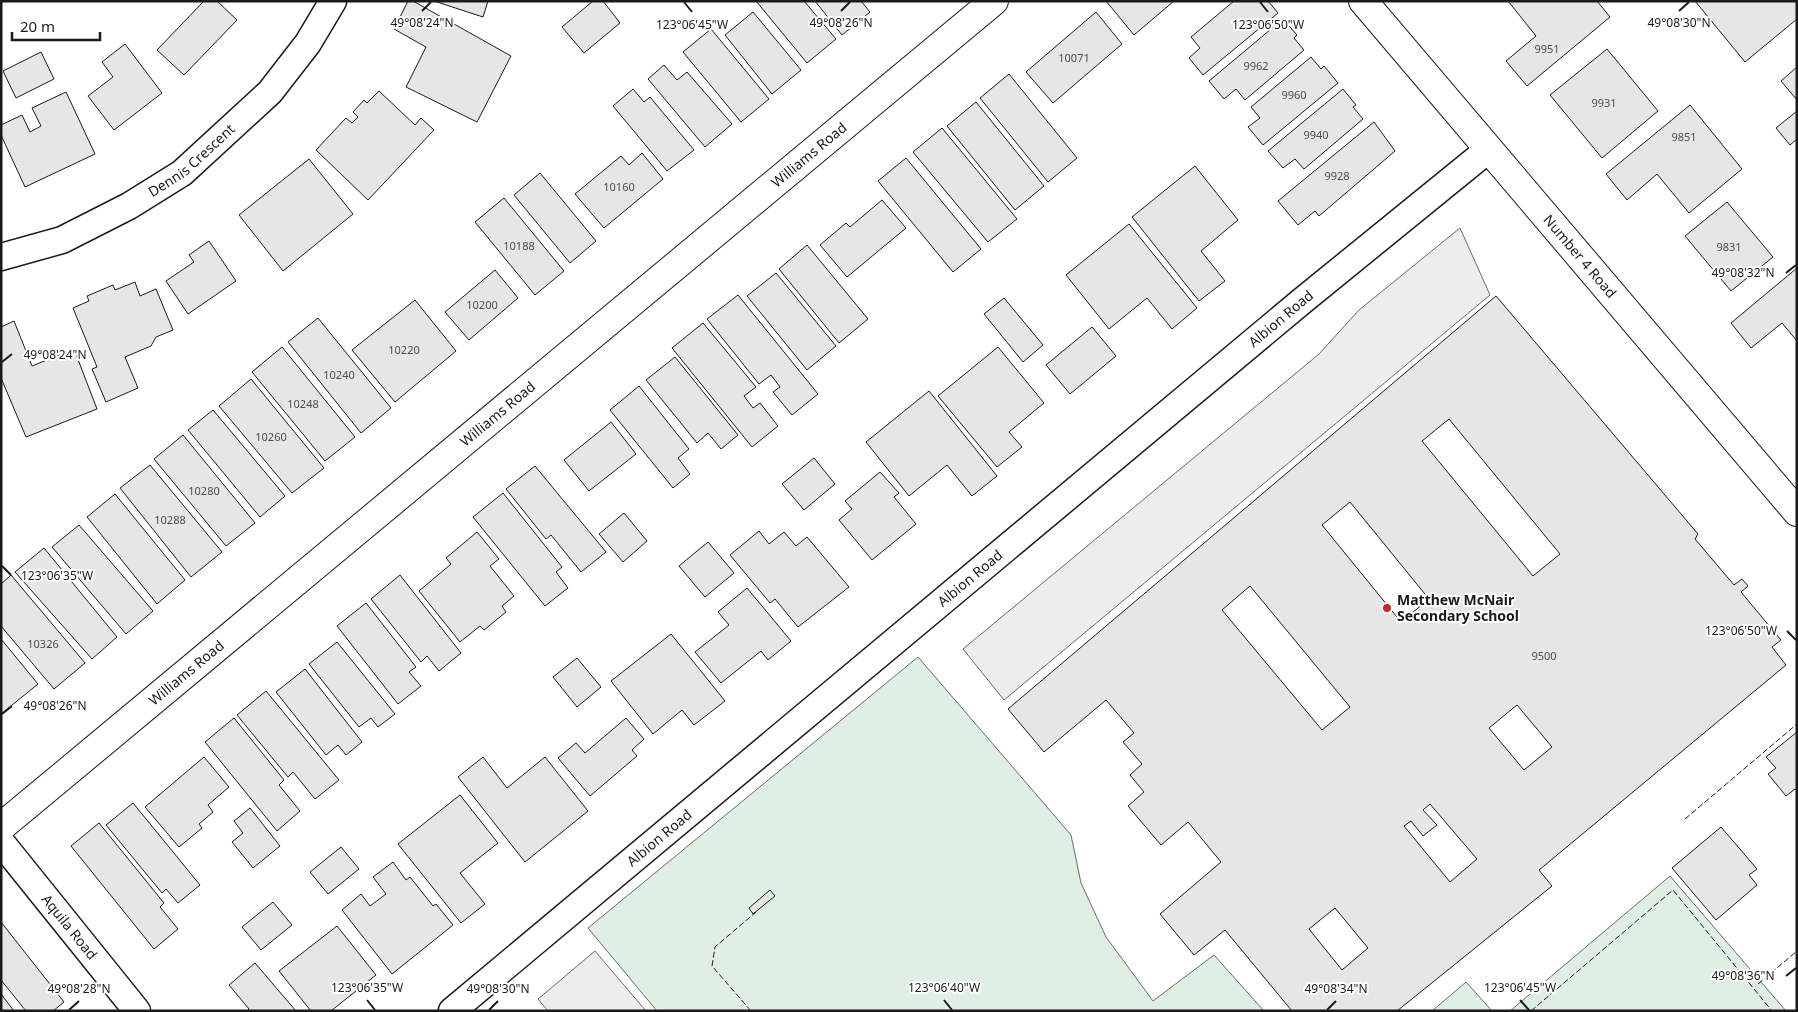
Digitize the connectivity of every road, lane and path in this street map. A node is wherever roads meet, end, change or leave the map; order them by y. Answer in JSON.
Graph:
{"nodes":[{"id":1,"x":333,"y":1,"type":"edge"},
{"id":2,"x":994,"y":1,"type":"edge"},
{"id":3,"x":1363,"y":1,"type":"edge"},
{"id":4,"x":1489,"y":149,"type":"junction"},
{"id":5,"x":1,"y":257,"type":"edge"},
{"id":6,"x":1797,"y":512,"type":"edge"},
{"id":7,"x":1,"y":827,"type":"edge"},
{"id":8,"x":1,"y":842,"type":"edge"},
{"id":9,"x":137,"y":1011,"type":"edge"},
{"id":10,"x":452,"y":1011,"type":"edge"}],
"edges":[{"from":1,"to":5,"type":"street","name":"Dennis Crescent"},
{"from":2,"to":7,"type":"street","name":"Williams Road"},
{"from":3,"to":4,"type":"street","name":"Number 4 Road"},
{"from":4,"to":6,"type":"street","name":"Number 4 Road"},
{"from":4,"to":10,"type":"street","name":"Albion Road"},
{"from":8,"to":9,"type":"street","name":"Aquila Road"}]}
